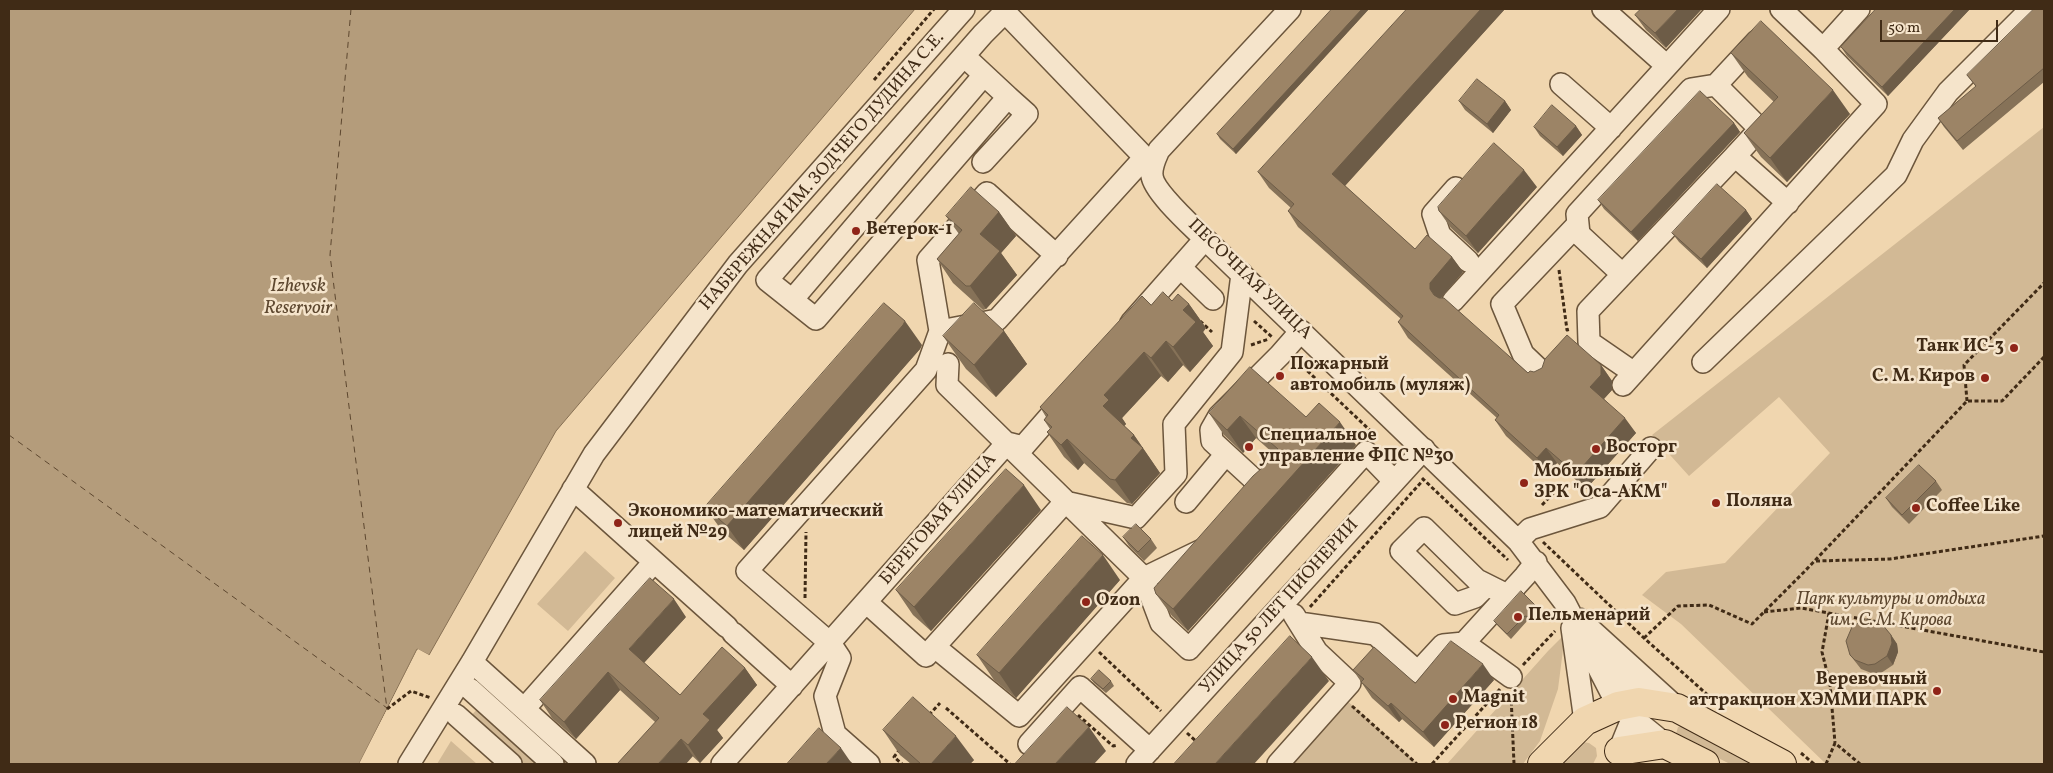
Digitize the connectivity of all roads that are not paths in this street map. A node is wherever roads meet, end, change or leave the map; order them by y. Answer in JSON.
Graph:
{"nodes":[{"id":1,"x":964,"y":9,"type":"edge"},
{"id":2,"x":1290,"y":9,"type":"edge"},
{"id":3,"x":1603,"y":9,"type":"edge"},
{"id":4,"x":1719,"y":9,"type":"edge"},
{"id":5,"x":1781,"y":9,"type":"edge"},
{"id":6,"x":1859,"y":9,"type":"edge"},
{"id":7,"x":2031,"y":9,"type":"edge"},
{"id":8,"x":1003,"y":10,"type":"edge"},
{"id":9,"x":1766,"y":32,"type":"edge"},
{"id":10,"x":1823,"y":49,"type":"junction"},
{"id":11,"x":964,"y":56,"type":"junction"},
{"id":12,"x":1667,"y":66,"type":"junction"},
{"id":13,"x":984,"y":75,"type":"junction"},
{"id":14,"x":1561,"y":84,"type":"dead end"},
{"id":15,"x":1716,"y":84,"type":"junction"},
{"id":16,"x":1008,"y":97,"type":"junction"},
{"id":17,"x":1611,"y":128,"type":"junction"},
{"id":18,"x":1735,"y":156,"type":"junction"},
{"id":19,"x":1148,"y":161,"type":"junction"},
{"id":20,"x":983,"y":162,"type":"dead end"},
{"id":21,"x":1472,"y":176,"type":"edge"},
{"id":22,"x":1788,"y":204,"type":"junction"},
{"id":23,"x":1578,"y":224,"type":"junction"},
{"id":24,"x":1205,"y":239,"type":"junction"},
{"id":25,"x":1057,"y":256,"type":"junction"},
{"id":26,"x":1468,"y":260,"type":"dead end"},
{"id":27,"x":1180,"y":267,"type":"junction"},
{"id":28,"x":1242,"y":274,"type":"junction"},
{"id":29,"x":1622,"y":274,"type":"junction"},
{"id":30,"x":1213,"y":299,"type":"dead end"},
{"id":31,"x":792,"y":300,"type":"junction"},
{"id":32,"x":1453,"y":301,"type":"dead end"},
{"id":33,"x":940,"y":330,"type":"junction"},
{"id":34,"x":1301,"y":330,"type":"junction"},
{"id":35,"x":1115,"y":342,"type":"edge"},
{"id":36,"x":1703,"y":362,"type":"dead end"},
{"id":37,"x":948,"y":364,"type":"edge"},
{"id":38,"x":1544,"y":374,"type":"edge"},
{"id":39,"x":1076,"y":387,"type":"edge"},
{"id":40,"x":1007,"y":443,"type":"junction"},
{"id":41,"x":1651,"y":448,"type":"dead end"},
{"id":42,"x":1424,"y":449,"type":"junction"},
{"id":43,"x":1226,"y":454,"type":"junction"},
{"id":44,"x":1278,"y":473,"type":"edge"},
{"id":45,"x":1394,"y":481,"type":"junction"},
{"id":46,"x":573,"y":490,"type":"junction"},
{"id":47,"x":1065,"y":502,"type":"junction"},
{"id":48,"x":1186,"y":502,"type":"dead end"},
{"id":49,"x":1217,"y":534,"type":"edge"},
{"id":50,"x":1524,"y":535,"type":"junction"},
{"id":51,"x":654,"y":562,"type":"junction"},
{"id":52,"x":1536,"y":562,"type":"junction"},
{"id":53,"x":1144,"y":578,"type":"junction"},
{"id":54,"x":1487,"y":585,"type":"dead end"},
{"id":55,"x":1506,"y":595,"type":"junction"},
{"id":56,"x":1285,"y":601,"type":"junction"},
{"id":57,"x":866,"y":602,"type":"junction"},
{"id":58,"x":1563,"y":617,"type":"junction"},
{"id":59,"x":1298,"y":622,"type":"junction"},
{"id":60,"x":830,"y":643,"type":"junction"},
{"id":61,"x":1464,"y":643,"type":"junction"},
{"id":62,"x":935,"y":647,"type":"junction"},
{"id":63,"x":472,"y":662,"type":"junction"},
{"id":64,"x":1511,"y":677,"type":"road end"},
{"id":65,"x":794,"y":683,"type":"junction"},
{"id":66,"x":470,"y":689,"type":"dead end"},
{"id":67,"x":1677,"y":708,"type":"junction"},
{"id":68,"x":524,"y":709,"type":"junction"},
{"id":69,"x":1630,"y":709,"type":"junction"},
{"id":70,"x":456,"y":715,"type":"dead end"},
{"id":71,"x":1585,"y":721,"type":"junction"},
{"id":72,"x":1029,"y":744,"type":"dead end"},
{"id":73,"x":1665,"y":744,"type":"junction"},
{"id":74,"x":1144,"y":757,"type":"edge"},
{"id":75,"x":1613,"y":758,"type":"edge"},
{"id":76,"x":1784,"y":760,"type":"edge"},
{"id":77,"x":409,"y":764,"type":"edge"},
{"id":78,"x":510,"y":764,"type":"edge"},
{"id":79,"x":553,"y":764,"type":"edge"},
{"id":80,"x":585,"y":764,"type":"edge"},
{"id":81,"x":722,"y":764,"type":"edge"},
{"id":82,"x":869,"y":764,"type":"edge"},
{"id":83,"x":1278,"y":764,"type":"edge"},
{"id":84,"x":1542,"y":764,"type":"edge"},
{"id":85,"x":1705,"y":764,"type":"edge"}],
"edges":[{"from":1,"to":46,"type":"street","name":"НАБЕРЕЖНАЯ ИМ. ЗОДЧЕГО ДУДИНА С.Е."},
{"from":2,"to":19,"type":"street"},
{"from":3,"to":12,"type":"street"},
{"from":4,"to":12,"type":"street"},
{"from":5,"to":10,"type":"street"},
{"from":6,"to":10,"type":"street"},
{"from":7,"to":36,"type":"street"},
{"from":8,"to":11,"type":"street"},
{"from":8,"to":19,"type":"street"},
{"from":9,"to":15,"type":"street"},
{"from":10,"to":22,"type":"street"},
{"from":11,"to":13,"type":"street"},
{"from":11,"to":31,"type":"street"},
{"from":12,"to":17,"type":"street"},
{"from":13,"to":16,"type":"street"},
{"from":13,"to":31,"type":"street"},
{"from":14,"to":17,"type":"street"},
{"from":15,"to":18,"type":"street"},
{"from":15,"to":23,"type":"street"},
{"from":16,"to":20,"type":"street"},
{"from":16,"to":31,"type":"street"},
{"from":17,"to":32,"type":"street"},
{"from":18,"to":22,"type":"street"},
{"from":18,"to":29,"type":"street"},
{"from":19,"to":24,"type":"street","name":"ПЕСОЧНАЯ УЛИЦА"},
{"from":19,"to":25,"type":"street"},
{"from":21,"to":26,"type":"street"},
{"from":22,"to":29,"type":"street"},
{"from":23,"to":29,"type":"street"},
{"from":23,"to":38,"type":"street"},
{"from":24,"to":27,"type":"street"},
{"from":24,"to":28,"type":"street","name":"ПЕСОЧНАЯ УЛИЦА"},
{"from":25,"to":33,"type":"street"},
{"from":25,"to":33,"type":"street"},
{"from":27,"to":30,"type":"street"},
{"from":27,"to":35,"type":"street"},
{"from":28,"to":34,"type":"street","name":"ПЕСОЧНАЯ УЛИЦА"},
{"from":28,"to":47,"type":"street"},
{"from":33,"to":60,"type":"street"},
{"from":34,"to":42,"type":"street","name":"ПЕСОЧНАЯ УЛИЦА"},
{"from":34,"to":43,"type":"street"},
{"from":37,"to":40,"type":"street"},
{"from":39,"to":40,"type":"street","name":"БЕРЕГОВАЯ УЛИЦА"},
{"from":40,"to":47,"type":"street"},
{"from":40,"to":57,"type":"street","name":"БЕРЕГОВАЯ УЛИЦА"},
{"from":41,"to":50,"type":"street"},
{"from":42,"to":45,"type":"street","name":"УЛИЦА 50 ЛЕТ ПИОНЕРИИ"},
{"from":42,"to":50,"type":"street","name":"ПЕСОЧНАЯ УЛИЦА"},
{"from":43,"to":44,"type":"street"},
{"from":43,"to":48,"type":"street"},
{"from":45,"to":53,"type":"street"},
{"from":45,"to":56,"type":"street","name":"УЛИЦА 50 ЛЕТ ПИОНЕРИИ"},
{"from":46,"to":51,"type":"street"},
{"from":46,"to":63,"type":"street","name":"НАБЕРЕЖНАЯ ИМ. ЗОДЧЕГО ДУДИНА С.Е."},
{"from":47,"to":53,"type":"street"},
{"from":47,"to":62,"type":"street"},
{"from":49,"to":53,"type":"street"},
{"from":50,"to":52,"type":"street","name":"ПЕСОЧНАЯ УЛИЦА"},
{"from":51,"to":65,"type":"street"},
{"from":51,"to":68,"type":"street"},
{"from":52,"to":55,"type":"street"},
{"from":52,"to":58,"type":"street","name":"ПЕСОЧНАЯ УЛИЦА"},
{"from":53,"to":62,"type":"street"},
{"from":54,"to":55,"type":"street"},
{"from":55,"to":61,"type":"street"},
{"from":56,"to":59,"type":"street"},
{"from":56,"to":74,"type":"street","name":"УЛИЦА 50 ЛЕТ ПИОНЕРИИ"},
{"from":57,"to":60,"type":"street","name":"БЕРЕГОВАЯ УЛИЦА"},
{"from":57,"to":62,"type":"street"},
{"from":58,"to":67,"type":"street","name":"ПЕСОЧНАЯ УЛИЦА"},
{"from":58,"to":69,"type":"street","name":"ПЕСОЧНАЯ УЛИЦА"},
{"from":58,"to":71,"type":"street","name":"ПЕСОЧНАЯ УЛИЦА"},
{"from":59,"to":61,"type":"street"},
{"from":59,"to":83,"type":"street"},
{"from":60,"to":65,"type":"street","name":"БЕРЕГОВАЯ УЛИЦА"},
{"from":60,"to":82,"type":"street"},
{"from":61,"to":64,"type":"street"},
{"from":63,"to":68,"type":"street"},
{"from":63,"to":77,"type":"street","name":"НАБЕРЕЖНАЯ ИМ. ЗОДЧЕГО ДУДИНА С.Е."},
{"from":65,"to":81,"type":"street","name":"БЕРЕГОВАЯ УЛИЦА"},
{"from":66,"to":79,"type":"street"},
{"from":67,"to":69,"type":"main road"},
{"from":67,"to":73,"type":"main road"},
{"from":67,"to":76,"type":"main road","name":"ПЕСОЧНАЯ УЛИЦА"},
{"from":68,"to":80,"type":"street"},
{"from":69,"to":71,"type":"main road"},
{"from":69,"to":73,"type":"street","name":"ПЕСОЧНАЯ УЛИЦА"},
{"from":69,"to":75,"type":"street"},
{"from":70,"to":78,"type":"street"},
{"from":71,"to":75,"type":"main road"},
{"from":71,"to":84,"type":"main road"},
{"from":72,"to":74,"type":"street"},
{"from":73,"to":75,"type":"main road"},
{"from":73,"to":85,"type":"main road","name":"ПЕСОЧНАЯ УЛИЦА"}]}
